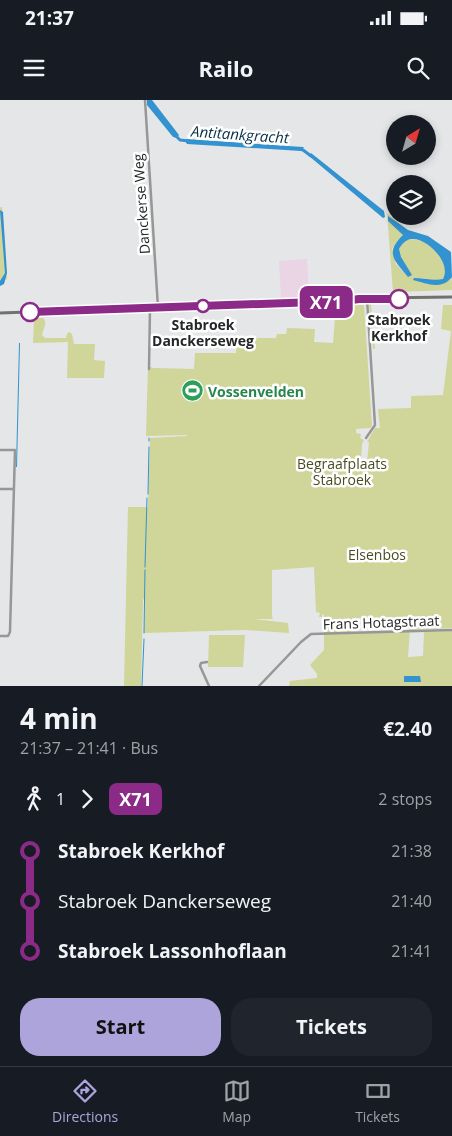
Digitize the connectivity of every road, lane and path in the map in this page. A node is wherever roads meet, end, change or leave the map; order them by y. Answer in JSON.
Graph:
{"nodes":[{"id":1,"x":145,"y":100,"type":"edge"},
{"id":2,"x":452,"y":297,"type":"edge"},
{"id":3,"x":368,"y":300,"type":"junction"},
{"id":4,"x":150,"y":308,"type":"junction"},
{"id":5,"x":158,"y":308,"type":"junction"},
{"id":6,"x":0,"y":313,"type":"edge"},
{"id":7,"x":149,"y":369,"type":"dead end"},
{"id":8,"x":366,"y":438,"type":"dead end"},
{"id":9,"x":0,"y":450,"type":"edge"},
{"id":10,"x":0,"y":488,"type":"edge"},
{"id":11,"x":14,"y":489,"type":"junction"},
{"id":12,"x":452,"y":630,"type":"edge"},
{"id":13,"x":0,"y":636,"type":"edge"},
{"id":14,"x":207,"y":662,"type":"dead end"},
{"id":15,"x":209,"y":686,"type":"edge"},
{"id":16,"x":259,"y":686,"type":"edge"}],
"edges":[{"from":1,"to":5,"type":"street","name":"Danckerse Weg"},
{"from":2,"to":3,"type":"main road"},
{"from":3,"to":5,"type":"main road"},
{"from":3,"to":8,"type":"street"},
{"from":4,"to":5,"type":"main road"},
{"from":4,"to":6,"type":"main road"},
{"from":4,"to":7,"type":"street"},
{"from":9,"to":11,"type":"street"},
{"from":10,"to":11,"type":"street"},
{"from":11,"to":13,"type":"street"},
{"from":12,"to":16,"type":"street","name":"Frans Hotagstraat"},
{"from":14,"to":15,"type":"street"}]}
